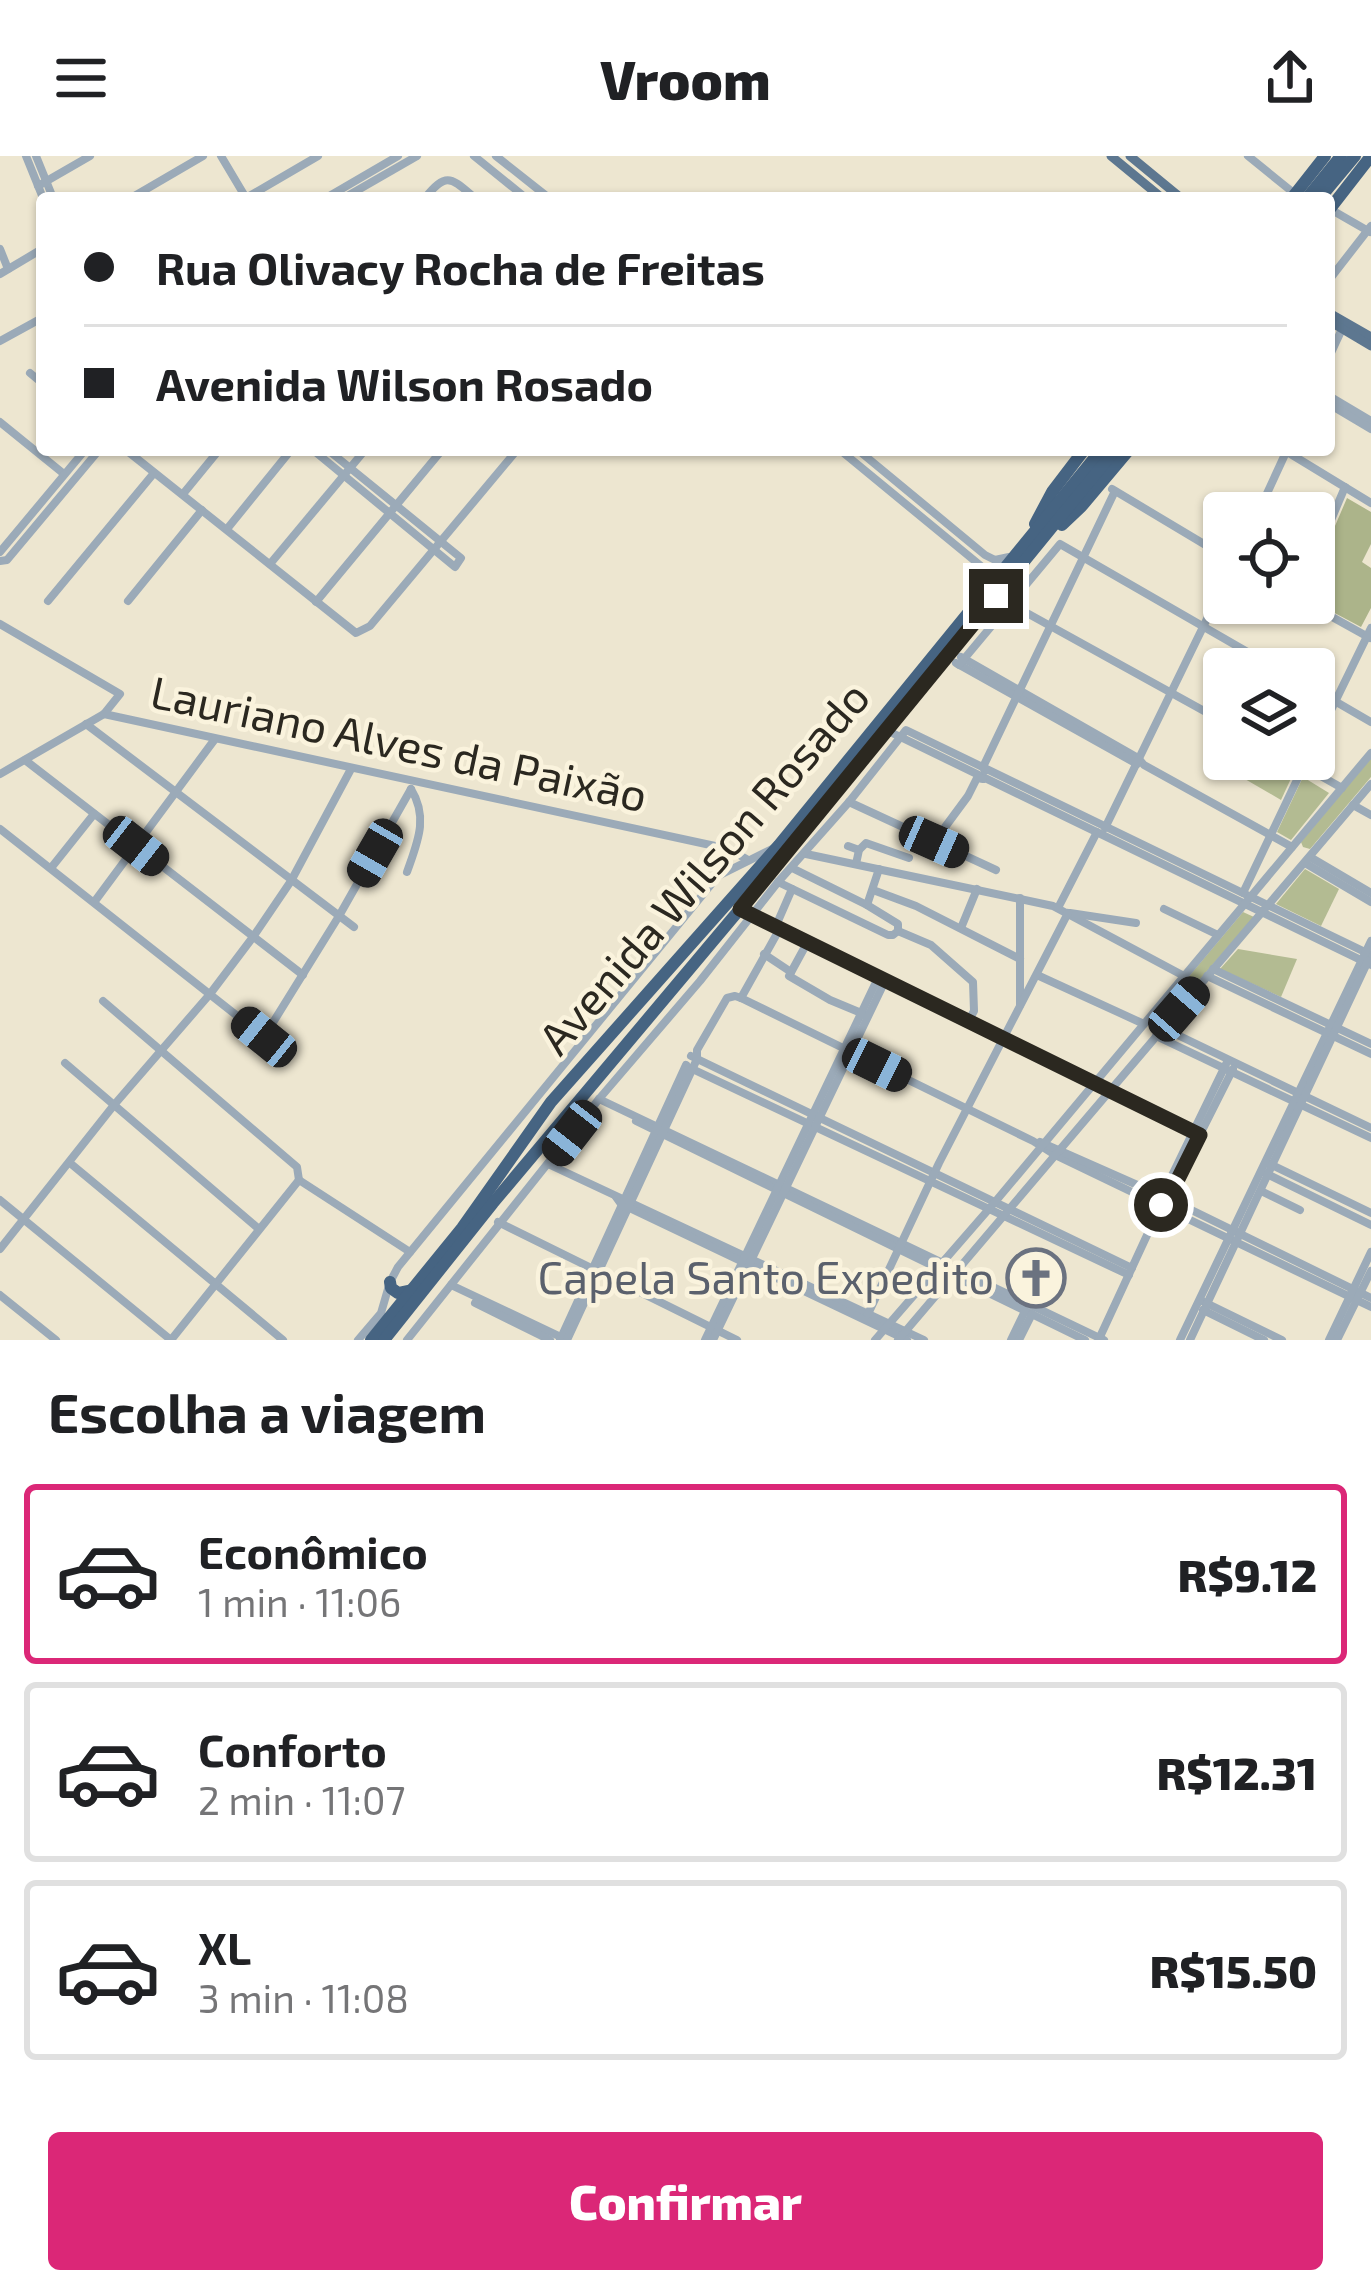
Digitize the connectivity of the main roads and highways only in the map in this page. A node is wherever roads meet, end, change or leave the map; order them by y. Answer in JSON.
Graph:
{"nodes":[{"id":1,"x":1111,"y":156,"type":"edge"},
{"id":2,"x":1325,"y":156,"type":"edge"},
{"id":3,"x":1341,"y":156,"type":"edge"},
{"id":4,"x":1354,"y":156,"type":"edge"},
{"id":5,"x":1371,"y":156,"type":"edge"},
{"id":6,"x":1126,"y":160,"type":"edge"},
{"id":7,"x":1156,"y":192,"type":"edge"},
{"id":8,"x":1174,"y":192,"type":"edge"},
{"id":9,"x":1301,"y":192,"type":"edge"},
{"id":10,"x":1303,"y":192,"type":"edge"},
{"id":11,"x":1325,"y":192,"type":"edge"},
{"id":12,"x":1335,"y":202,"type":"edge"},
{"id":13,"x":1335,"y":320,"type":"edge"},
{"id":14,"x":1335,"y":323,"type":"edge"},
{"id":15,"x":1371,"y":341,"type":"edge"},
{"id":16,"x":1079,"y":456,"type":"edge"},
{"id":17,"x":1097,"y":456,"type":"edge"},
{"id":18,"x":1110,"y":456,"type":"edge"},
{"id":19,"x":1124,"y":456,"type":"edge"},
{"id":20,"x":1053,"y":518,"type":"junction"},
{"id":21,"x":1030,"y":545,"type":"junction"},
{"id":22,"x":998,"y":596,"type":"junction"},
{"id":23,"x":580,"y":1068,"type":"junction"},
{"id":24,"x":598,"y":1082,"type":"junction"},
{"id":25,"x":551,"y":1102,"type":"junction"},
{"id":26,"x":569,"y":1114,"type":"junction"},
{"id":27,"x":390,"y":1282,"type":"road end"},
{"id":28,"x":412,"y":1290,"type":"junction"},
{"id":29,"x":381,"y":1312,"type":"road end"},
{"id":30,"x":371,"y":1340,"type":"edge"},
{"id":31,"x":384,"y":1340,"type":"edge"}],
"edges":[{"from":1,"to":6,"type":"main road"},
{"from":2,"to":9,"type":"highway"},
{"from":3,"to":10,"type":"highway"},
{"from":4,"to":11,"type":"highway"},
{"from":5,"to":12,"type":"highway"},
{"from":6,"to":7,"type":"main road"},
{"from":6,"to":8,"type":"main road"},
{"from":13,"to":15,"type":"main road"},
{"from":14,"to":15,"type":"main road"},
{"from":16,"to":21,"type":"highway"},
{"from":17,"to":20,"type":"highway","name":"Avenida Wilson Rosado"},
{"from":18,"to":20,"type":"highway","name":"Avenida Wilson Rosado"},
{"from":19,"to":21,"type":"highway"},
{"from":20,"to":21,"type":"highway","name":"Avenida Wilson Rosado"},
{"from":21,"to":22,"type":"highway","name":"Avenida Wilson Rosado"},
{"from":21,"to":22,"type":"highway","name":"Avenida Wilson Rosado"},
{"from":22,"to":23,"type":"highway","name":"Avenida Wilson Rosado"},
{"from":22,"to":24,"type":"highway","name":"Avenida Wilson Rosado"},
{"from":23,"to":24,"type":"highway"},
{"from":23,"to":25,"type":"highway","name":"Avenida Wilson Rosado"},
{"from":24,"to":26,"type":"highway","name":"Avenida Wilson Rosado"},
{"from":25,"to":26,"type":"highway"},
{"from":25,"to":28,"type":"highway","name":"Avenida Wilson Rosado"},
{"from":26,"to":31,"type":"highway","name":"Avenida Wilson Rosado"},
{"from":27,"to":28,"type":"highway"},
{"from":28,"to":30,"type":"highway","name":"Avenida Wilson Rosado"},
{"from":29,"to":30,"type":"highway"}]}
